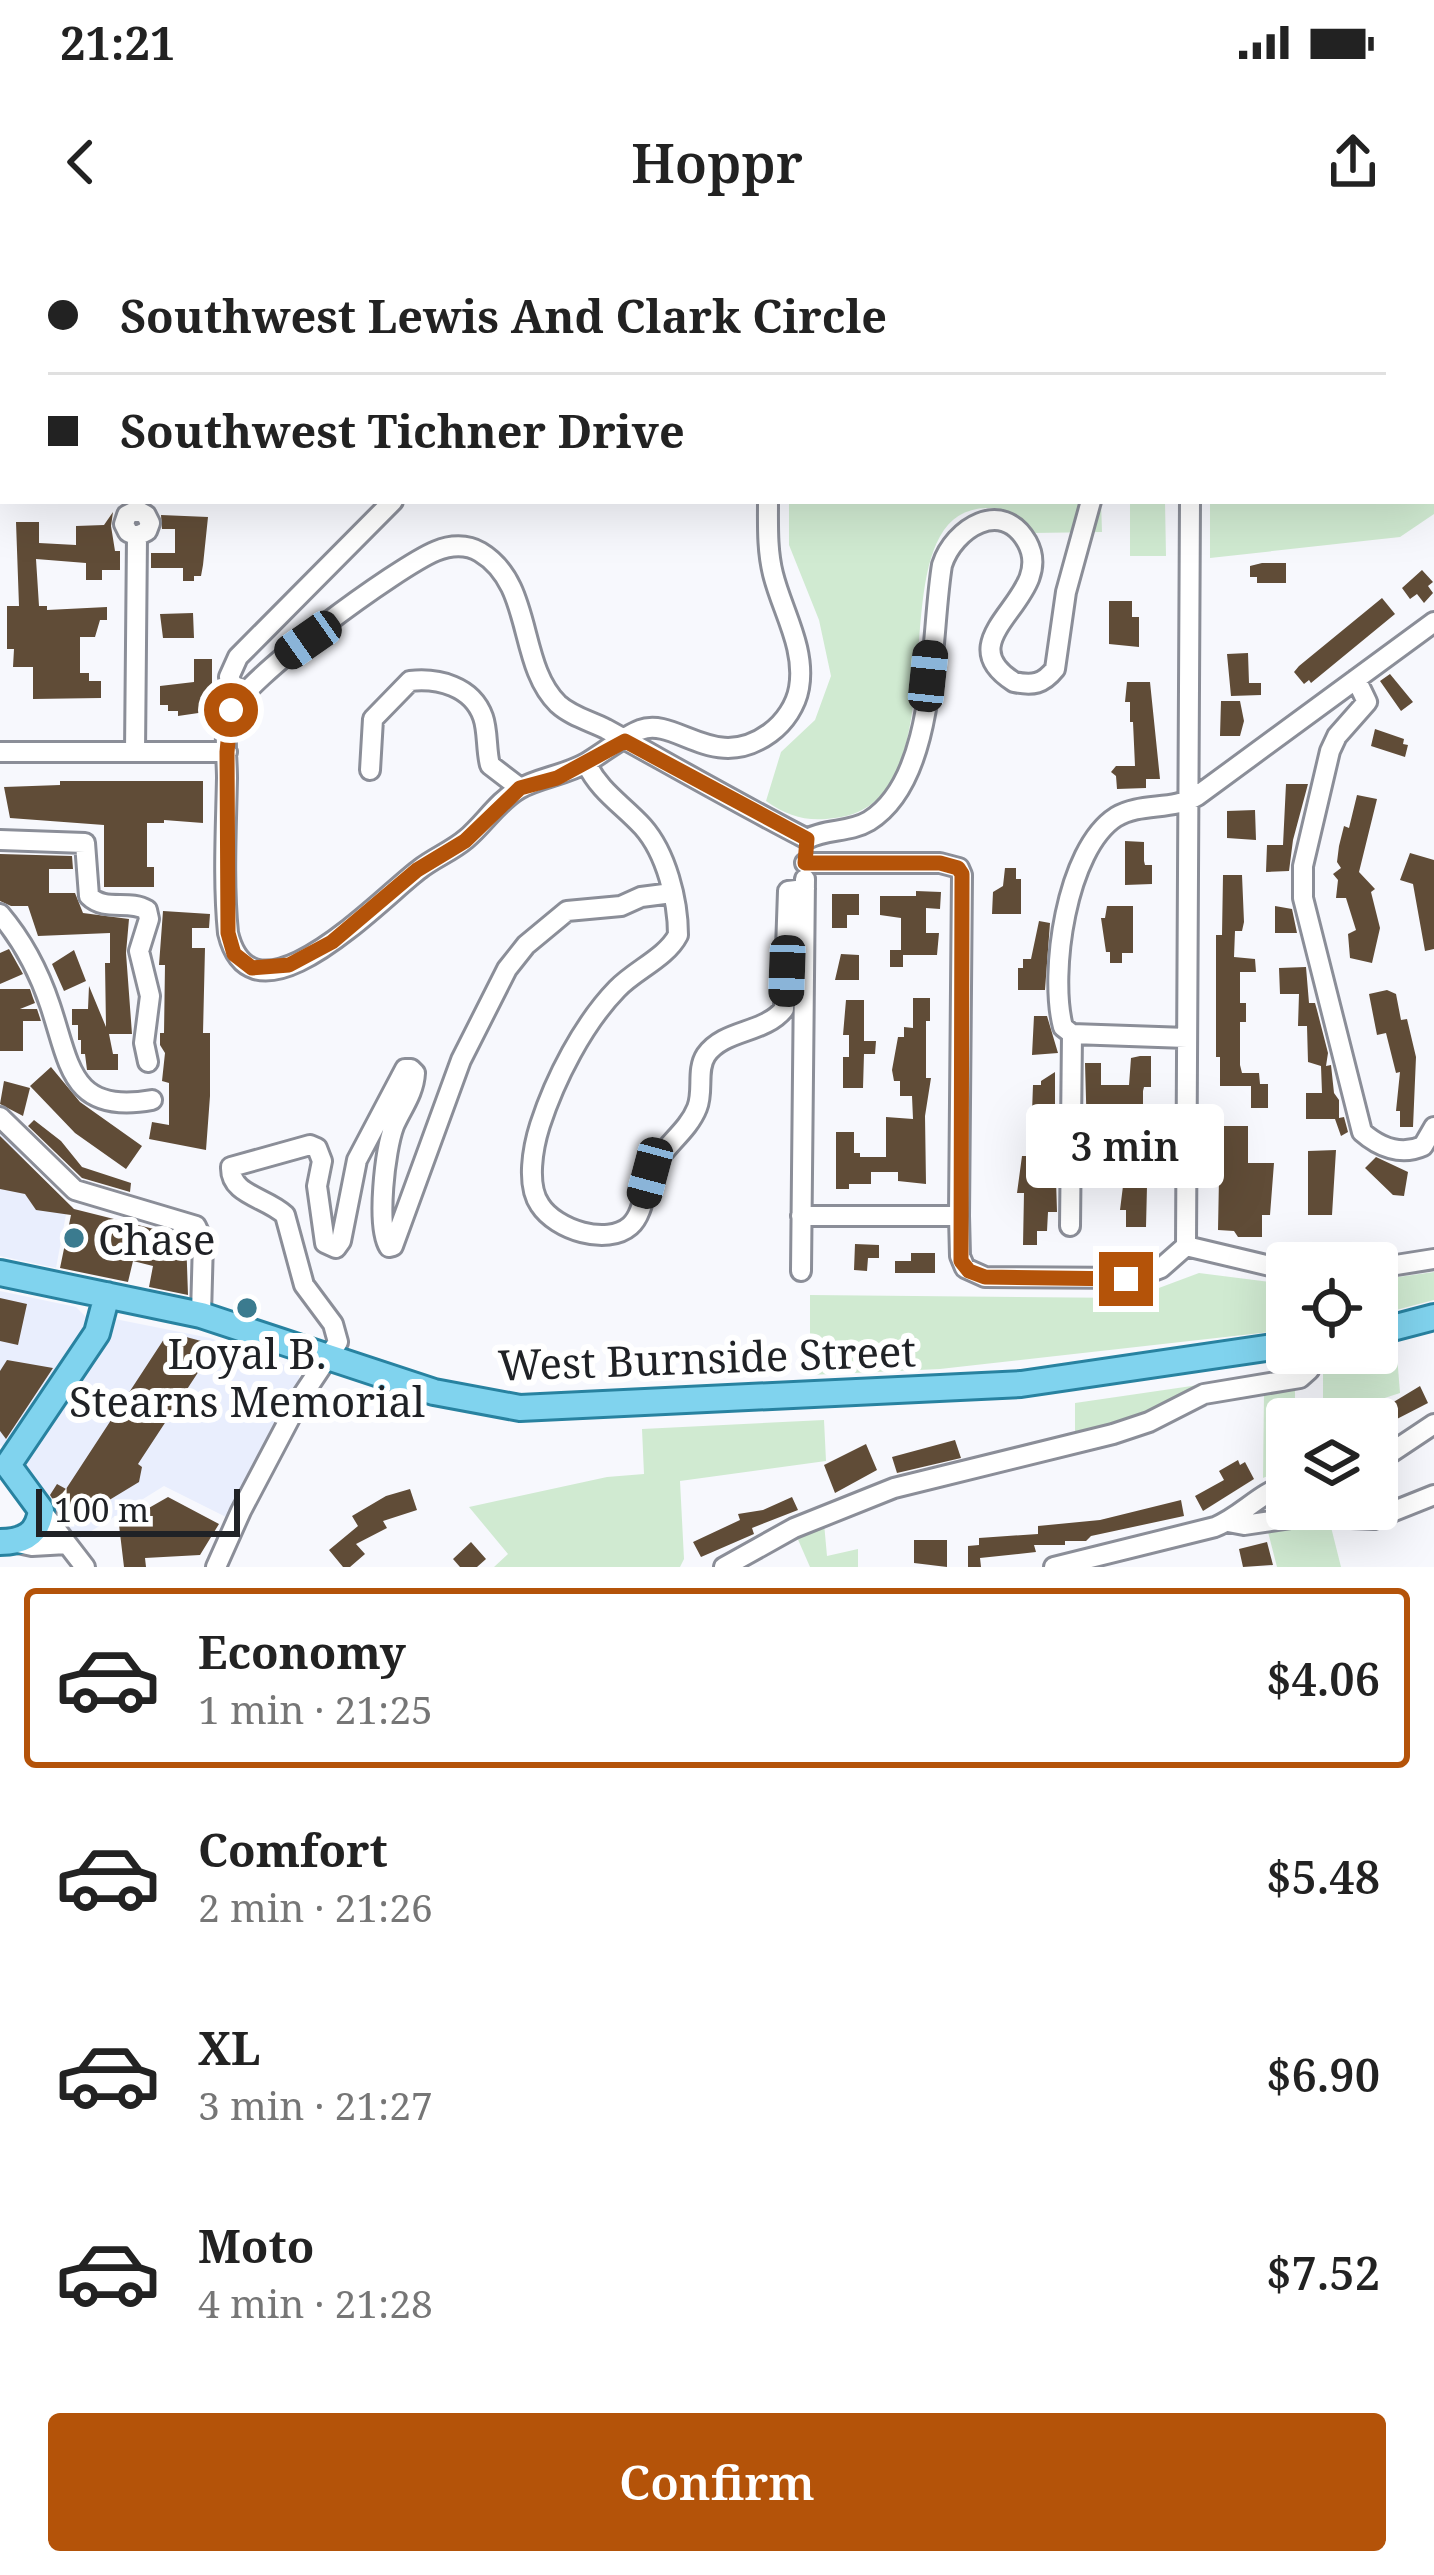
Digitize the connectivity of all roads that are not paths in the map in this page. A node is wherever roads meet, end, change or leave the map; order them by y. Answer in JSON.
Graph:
{"nodes":[{"id":1,"x":390,"y":504,"type":"edge"},
{"id":2,"x":768,"y":504,"type":"edge"},
{"id":3,"x":1090,"y":504,"type":"edge"},
{"id":4,"x":1190,"y":504,"type":"edge"},
{"id":5,"x":137,"y":536,"type":"dead end"},
{"id":6,"x":1434,"y":622,"type":"edge"},
{"id":7,"x":1356,"y":679,"type":"junction"},
{"id":8,"x":239,"y":699,"type":"junction"},
{"id":9,"x":625,"y":741,"type":"junction"},
{"id":10,"x":0,"y":752,"type":"edge"},
{"id":11,"x":135,"y":752,"type":"junction"},
{"id":12,"x":227,"y":752,"type":"junction"},
{"id":13,"x":586,"y":763,"type":"junction"},
{"id":14,"x":370,"y":770,"type":"dead end"},
{"id":15,"x":520,"y":788,"type":"junction"},
{"id":16,"x":1187,"y":802,"type":"junction"},
{"id":17,"x":807,"y":839,"type":"junction"},
{"id":18,"x":0,"y":840,"type":"edge"},
{"id":19,"x":805,"y":863,"type":"junction"},
{"id":20,"x":805,"y":889,"type":"junction"},
{"id":21,"x":672,"y":893,"type":"junction"},
{"id":22,"x":0,"y":914,"type":"edge"},
{"id":23,"x":1072,"y":1034,"type":"junction"},
{"id":24,"x":1187,"y":1038,"type":"junction"},
{"id":25,"x":148,"y":1061,"type":"dead end"},
{"id":26,"x":152,"y":1100,"type":"dead end"},
{"id":27,"x":0,"y":1117,"type":"edge"},
{"id":28,"x":1434,"y":1127,"type":"edge"},
{"id":29,"x":801,"y":1216,"type":"junction"},
{"id":30,"x":959,"y":1216,"type":"junction"},
{"id":31,"x":1070,"y":1226,"type":"dead end"},
{"id":32,"x":1186,"y":1246,"type":"junction"},
{"id":33,"x":1434,"y":1259,"type":"edge"},
{"id":34,"x":1266,"y":1265,"type":"edge"},
{"id":35,"x":1398,"y":1265,"type":"edge"},
{"id":36,"x":800,"y":1271,"type":"dead end"},
{"id":37,"x":0,"y":1273,"type":"edge"},
{"id":38,"x":107,"y":1294,"type":"junction"},
{"id":39,"x":201,"y":1315,"type":"junction"},
{"id":40,"x":1434,"y":1318,"type":"edge"},
{"id":41,"x":1398,"y":1326,"type":"edge"},
{"id":42,"x":1266,"y":1348,"type":"edge"},
{"id":43,"x":330,"y":1358,"type":"junction"},
{"id":44,"x":1304,"y":1374,"type":"edge"},
{"id":45,"x":1434,"y":1424,"type":"edge"},
{"id":46,"x":1434,"y":1441,"type":"edge"},
{"id":47,"x":1409,"y":1442,"type":"junction"},
{"id":48,"x":1398,"y":1449,"type":"edge"},
{"id":49,"x":4,"y":1460,"type":"edge"},
{"id":50,"x":1266,"y":1493,"type":"edge"},
{"id":51,"x":1434,"y":1495,"type":"edge"},
{"id":52,"x":41,"y":1510,"type":"junction"},
{"id":53,"x":1228,"y":1522,"type":"junction"},
{"id":54,"x":6,"y":1542,"type":"edge"},
{"id":55,"x":68,"y":1544,"type":"junction"},
{"id":56,"x":85,"y":1567,"type":"edge"},
{"id":57,"x":216,"y":1567,"type":"edge"},
{"id":58,"x":724,"y":1567,"type":"edge"},
{"id":59,"x":1054,"y":1567,"type":"edge"}],
"edges":[{"from":1,"to":8,"type":"street"},
{"from":2,"to":9,"type":"street"},
{"from":3,"to":17,"type":"street"},
{"from":4,"to":16,"type":"street"},
{"from":5,"to":11,"type":"street"},
{"from":6,"to":7,"type":"street"},
{"from":7,"to":16,"type":"street"},
{"from":7,"to":28,"type":"street"},
{"from":8,"to":9,"type":"street"},
{"from":8,"to":12,"type":"street"},
{"from":9,"to":13,"type":"street"},
{"from":9,"to":17,"type":"street"},
{"from":10,"to":11,"type":"street"},
{"from":11,"to":12,"type":"street"},
{"from":12,"to":15,"type":"street"},
{"from":13,"to":15,"type":"street"},
{"from":13,"to":21,"type":"street"},
{"from":14,"to":15,"type":"street"},
{"from":16,"to":23,"type":"street"},
{"from":16,"to":24,"type":"street"},
{"from":17,"to":19,"type":"street"},
{"from":18,"to":25,"type":"street"},
{"from":19,"to":20,"type":"street"},
{"from":19,"to":30,"type":"street"},
{"from":20,"to":21,"type":"street"},
{"from":20,"to":29,"type":"street"},
{"from":21,"to":43,"type":"street"},
{"from":22,"to":26,"type":"street"},
{"from":23,"to":24,"type":"street"},
{"from":23,"to":31,"type":"street"},
{"from":24,"to":32,"type":"street"},
{"from":27,"to":39,"type":"street"},
{"from":29,"to":30,"type":"street"},
{"from":29,"to":36,"type":"street"},
{"from":30,"to":32,"type":"street"},
{"from":32,"to":34,"type":"street"},
{"from":33,"to":35,"type":"street"},
{"from":37,"to":38,"type":"main road","name":"West Burnside Street"},
{"from":38,"to":39,"type":"main road","name":"West Burnside Street"},
{"from":38,"to":49,"type":"main road"},
{"from":39,"to":43,"type":"main road","name":"West Burnside Street"},
{"from":40,"to":41,"type":"main road"},
{"from":42,"to":43,"type":"main road","name":"West Burnside Street"},
{"from":43,"to":57,"type":"street"},
{"from":44,"to":58,"type":"street"},
{"from":45,"to":47,"type":"street"},
{"from":46,"to":47,"type":"street"},
{"from":47,"to":48,"type":"street"},
{"from":49,"to":52,"type":"main road"},
{"from":50,"to":53,"type":"street"},
{"from":51,"to":53,"type":"street"},
{"from":52,"to":54,"type":"main road"},
{"from":52,"to":55,"type":"street"},
{"from":53,"to":59,"type":"street"},
{"from":54,"to":55,"type":"street"},
{"from":55,"to":56,"type":"street"}]}
